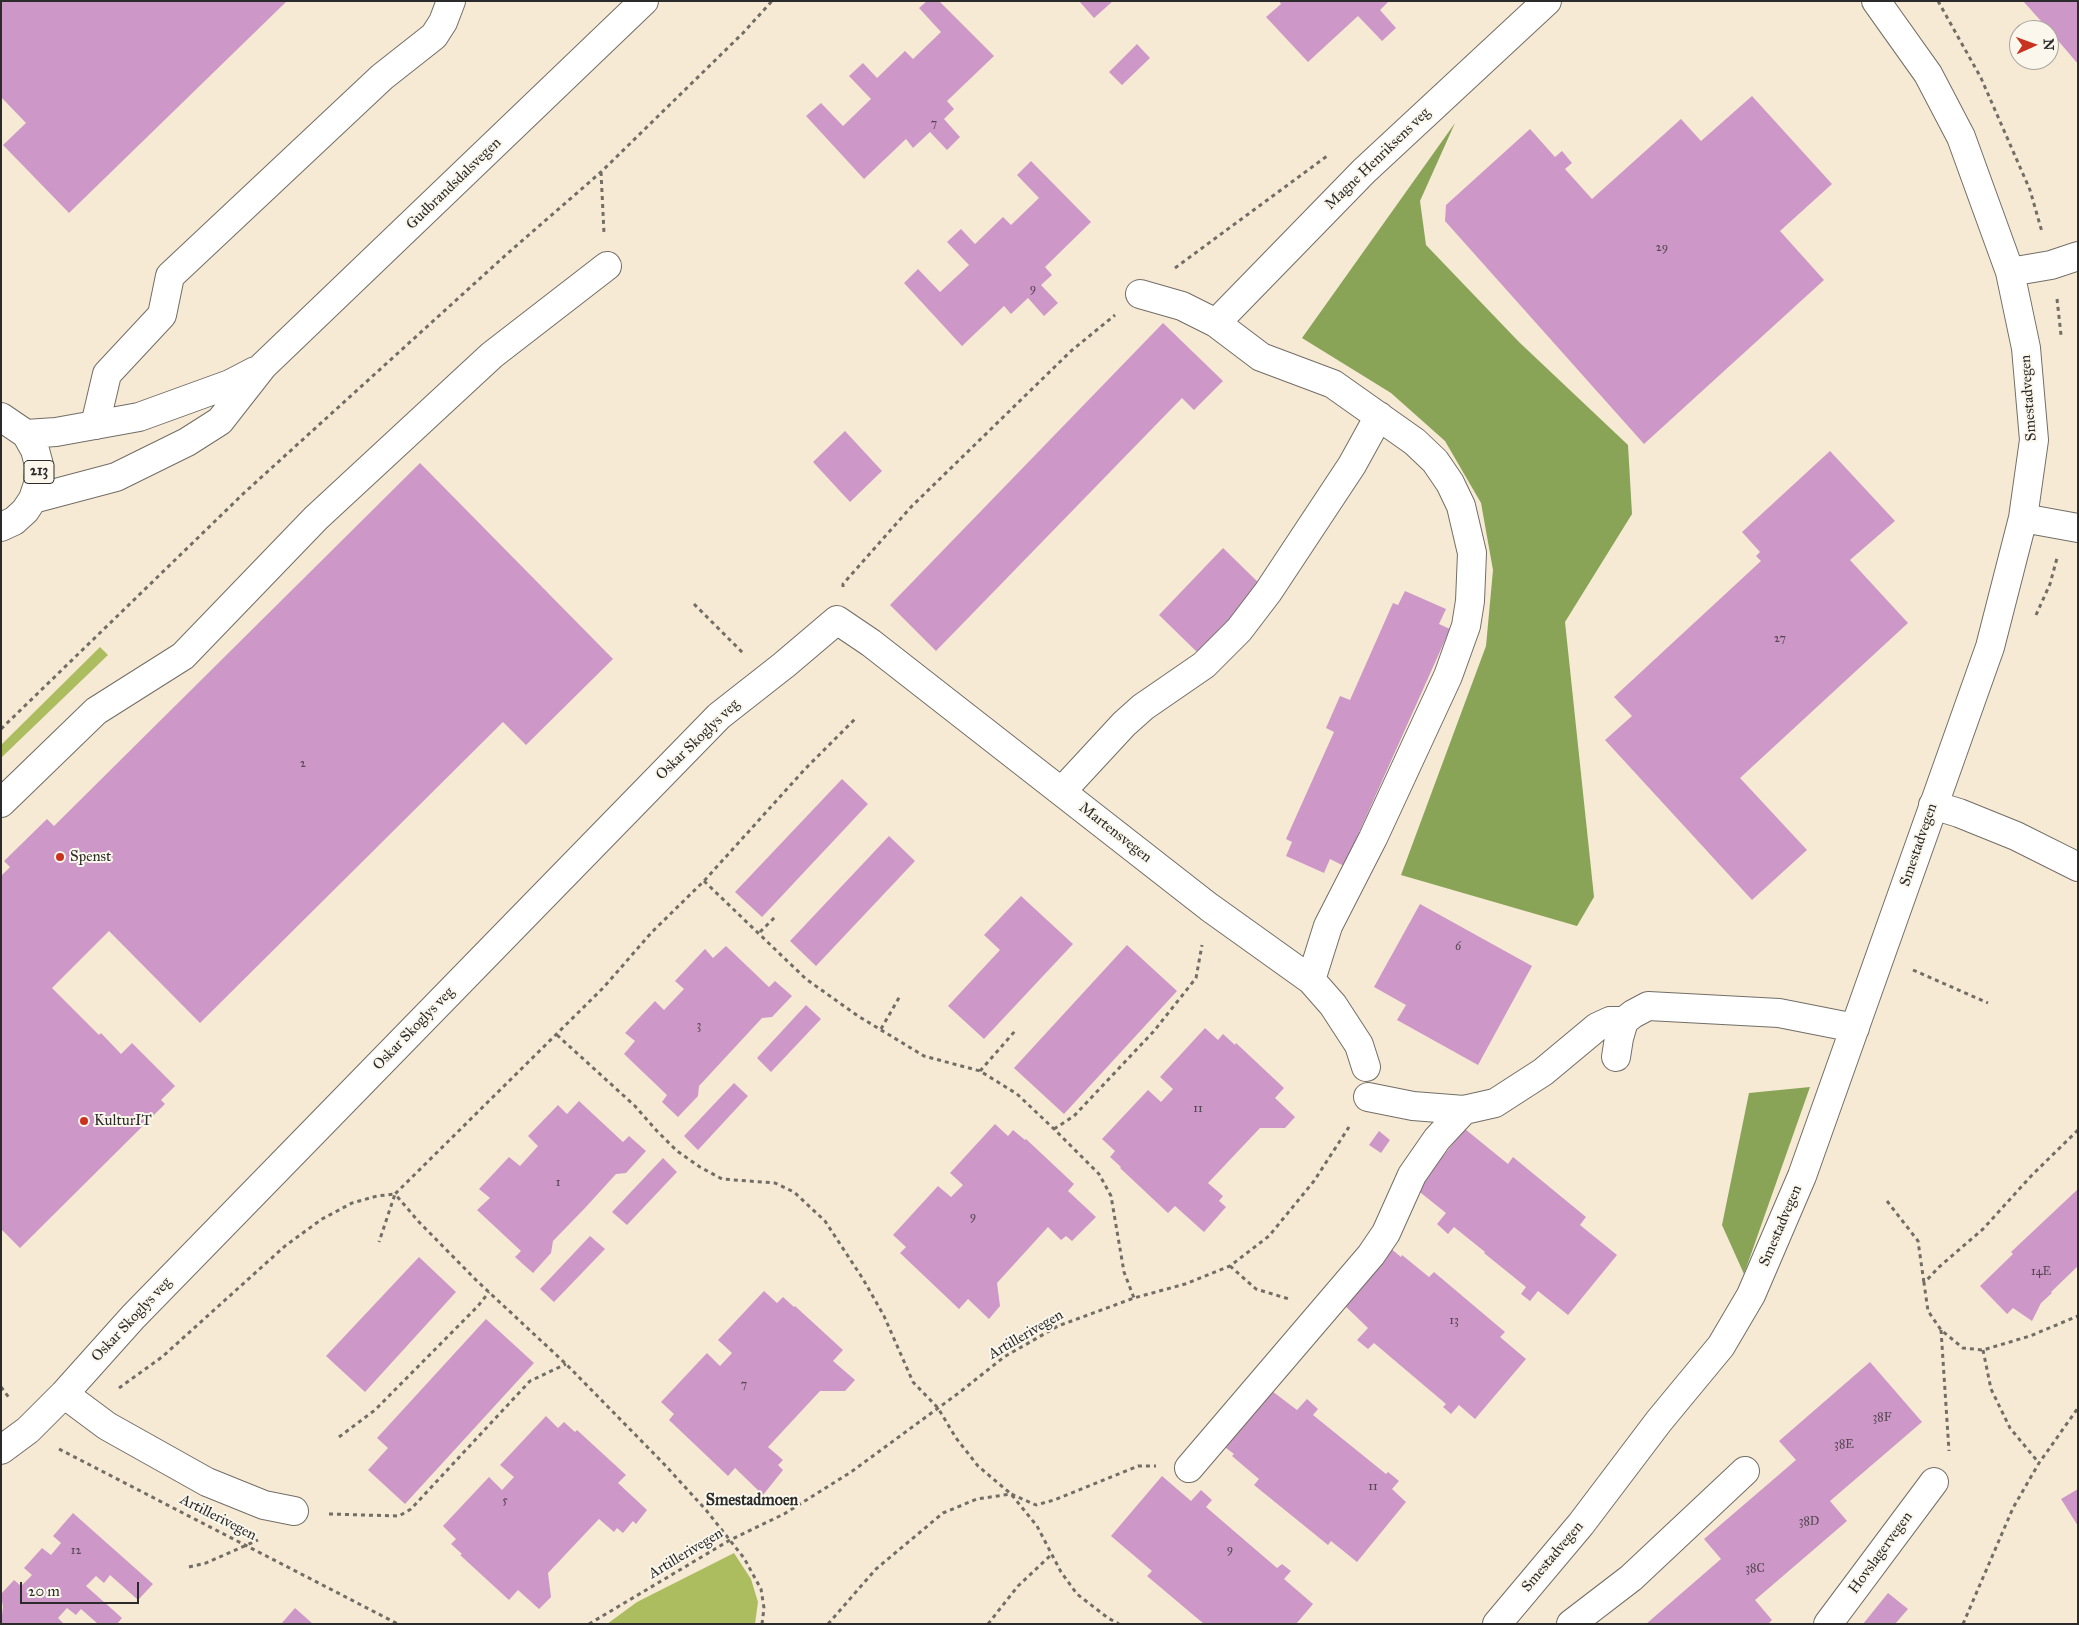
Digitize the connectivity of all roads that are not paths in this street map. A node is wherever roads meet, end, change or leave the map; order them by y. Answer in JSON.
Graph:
{"nodes":[{"id":1,"x":451,"y":1,"type":"edge"},
{"id":2,"x":644,"y":1,"type":"edge"},
{"id":3,"x":1546,"y":1,"type":"edge"},
{"id":4,"x":1876,"y":1,"type":"edge"},
{"id":5,"x":2078,"y":256,"type":"edge"},
{"id":6,"x":607,"y":266,"type":"road end"},
{"id":7,"x":2010,"y":272,"type":"junction"},
{"id":8,"x":1140,"y":294,"type":"dead end"},
{"id":9,"x":1216,"y":323,"type":"junction"},
{"id":10,"x":263,"y":366,"type":"junction"},
{"id":11,"x":1379,"y":416,"type":"junction"},
{"id":12,"x":1,"y":417,"type":"edge"},
{"id":13,"x":95,"y":425,"type":"junction"},
{"id":14,"x":26,"y":434,"type":"junction"},
{"id":15,"x":33,"y":499,"type":"junction"},
{"id":16,"x":2023,"y":518,"type":"junction"},
{"id":17,"x":1,"y":526,"type":"edge"},
{"id":18,"x":2078,"y":528,"type":"edge"},
{"id":19,"x":837,"y":620,"type":"joint"},
{"id":20,"x":1062,"y":791,"type":"junction"},
{"id":21,"x":1,"y":803,"type":"edge"},
{"id":22,"x":1933,"y":805,"type":"junction"},
{"id":23,"x":2078,"y":867,"type":"edge"},
{"id":24,"x":1311,"y":980,"type":"junction"},
{"id":25,"x":1624,"y":1021,"type":"junction"},
{"id":26,"x":1855,"y":1028,"type":"junction"},
{"id":27,"x":1616,"y":1057,"type":"dead end"},
{"id":28,"x":1366,"y":1067,"type":"dead end"},
{"id":29,"x":1368,"y":1098,"type":"road end"},
{"id":30,"x":1464,"y":1110,"type":"junction"},
{"id":31,"x":74,"y":1402,"type":"junction"},
{"id":32,"x":1,"y":1450,"type":"edge"},
{"id":33,"x":1189,"y":1468,"type":"road end"},
{"id":34,"x":1745,"y":1470,"type":"dead end"},
{"id":35,"x":1934,"y":1482,"type":"road end"},
{"id":36,"x":294,"y":1511,"type":"road end"},
{"id":37,"x":1497,"y":1624,"type":"edge"},
{"id":38,"x":1571,"y":1624,"type":"edge"},
{"id":39,"x":1828,"y":1624,"type":"edge"}],
"edges":[{"from":1,"to":13,"type":"street"},
{"from":2,"to":10,"type":"street","name":"Gudbrandsdalsvegen"},
{"from":3,"to":9,"type":"street","name":"Magne Henriksens veg"},
{"from":4,"to":7,"type":"street","name":"Smestadvegen"},
{"from":5,"to":7,"type":"street"},
{"from":6,"to":21,"type":"street"},
{"from":7,"to":16,"type":"street","name":"Smestadvegen"},
{"from":8,"to":9,"type":"street"},
{"from":9,"to":11,"type":"street"},
{"from":10,"to":13,"type":"street","name":"Gudbrandsdalsvegen"},
{"from":10,"to":15,"type":"street","name":"Gudbrandsdalsvegen"},
{"from":11,"to":20,"type":"street"},
{"from":11,"to":24,"type":"street"},
{"from":12,"to":14,"type":"street"},
{"from":13,"to":14,"type":"street","name":"Gudbrandsdalsvegen"},
{"from":14,"to":15,"type":"street","number":"213"},
{"from":15,"to":17,"type":"street","number":"213"},
{"from":16,"to":18,"type":"street"},
{"from":16,"to":22,"type":"street","name":"Smestadvegen"},
{"from":19,"to":20,"type":"street","name":"Martensvegen"},
{"from":19,"to":31,"type":"street","name":"Oskar Skoglys veg"},
{"from":20,"to":24,"type":"street","name":"Martensvegen"},
{"from":22,"to":23,"type":"street"},
{"from":22,"to":26,"type":"street","name":"Smestadvegen"},
{"from":24,"to":28,"type":"street","name":"Martensvegen"},
{"from":25,"to":26,"type":"street"},
{"from":25,"to":27,"type":"street"},
{"from":25,"to":30,"type":"street"},
{"from":26,"to":37,"type":"street","name":"Smestadvegen"},
{"from":29,"to":30,"type":"street"},
{"from":30,"to":33,"type":"street"},
{"from":31,"to":32,"type":"street","name":"Oskar Skoglys veg"},
{"from":31,"to":36,"type":"street"},
{"from":34,"to":38,"type":"street"},
{"from":35,"to":39,"type":"street","name":"Hovslagervegen"}]}
